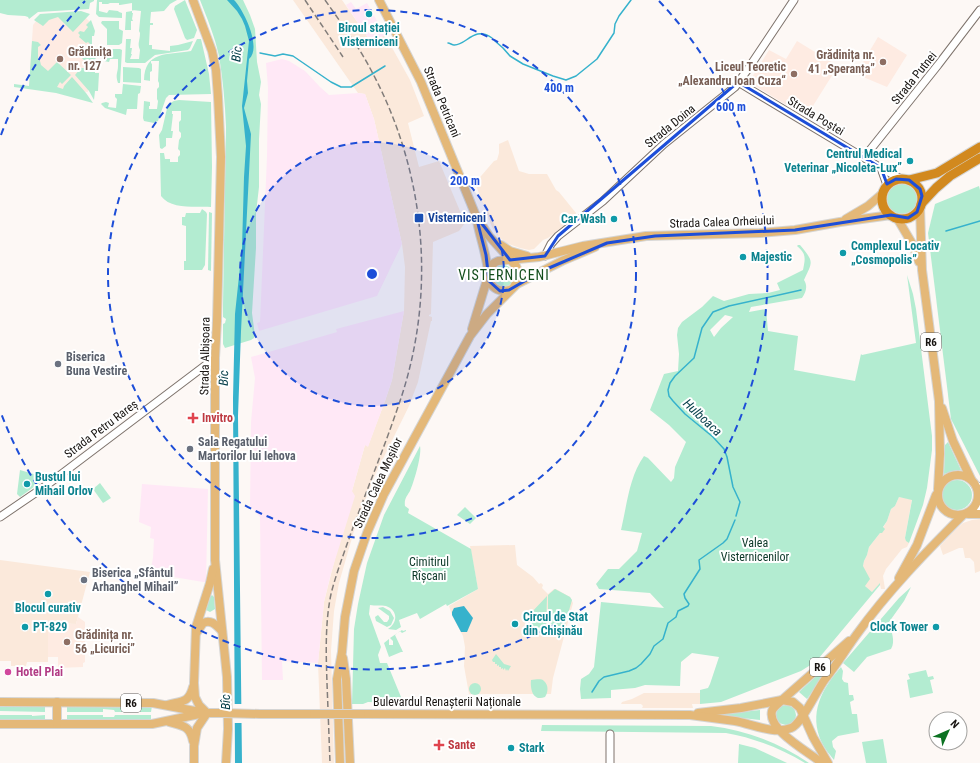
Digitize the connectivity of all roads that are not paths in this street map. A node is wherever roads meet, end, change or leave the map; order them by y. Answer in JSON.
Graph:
{"nodes":[{"id":1,"x":193,"y":0,"type":"edge"},
{"id":2,"x":379,"y":0,"type":"edge"},
{"id":3,"x":794,"y":0,"type":"edge"},
{"id":4,"x":980,"y":10,"type":"edge"},
{"id":5,"x":738,"y":82,"type":"junction"},
{"id":6,"x":980,"y":147,"type":"edge"},
{"id":7,"x":980,"y":158,"type":"edge"},
{"id":8,"x":871,"y":161,"type":"junction"},
{"id":9,"x":882,"y":168,"type":"junction"},
{"id":10,"x":905,"y":179,"type":"junction"},
{"id":11,"x":887,"y":185,"type":"junction"},
{"id":12,"x":882,"y":194,"type":"junction"},
{"id":13,"x":921,"y":205,"type":"junction"},
{"id":14,"x":476,"y":216,"type":"junction"},
{"id":15,"x":894,"y":217,"type":"junction"},
{"id":16,"x":840,"y":222,"type":"junction"},
{"id":17,"x":493,"y":241,"type":"junction"},
{"id":18,"x":606,"y":243,"type":"junction"},
{"id":19,"x":545,"y":256,"type":"junction"},
{"id":20,"x":532,"y":257,"type":"junction"},
{"id":21,"x":510,"y":260,"type":"junction"},
{"id":22,"x":922,"y":270,"type":"junction"},
{"id":23,"x":488,"y":274,"type":"junction"},
{"id":24,"x":512,"y":288,"type":"junction"},
{"id":25,"x":470,"y":336,"type":"junction"},
{"id":26,"x":215,"y":358,"type":"junction"},
{"id":27,"x":939,"y":401,"type":"junction"},
{"id":28,"x":976,"y":485,"type":"edge"},
{"id":29,"x":937,"y":492,"type":"junction"},
{"id":30,"x":980,"y":508,"type":"edge"},
{"id":31,"x":980,"y":514,"type":"edge"},
{"id":32,"x":965,"y":515,"type":"junction"},
{"id":33,"x":0,"y":517,"type":"edge"},
{"id":34,"x":215,"y":560,"type":"junction"},
{"id":35,"x":893,"y":589,"type":"junction"},
{"id":36,"x":222,"y":631,"type":"junction"},
{"id":37,"x":196,"y":633,"type":"junction"},
{"id":38,"x":857,"y":634,"type":"junction"},
{"id":39,"x":342,"y":652,"type":"junction"},
{"id":40,"x":194,"y":682,"type":"junction"},
{"id":41,"x":782,"y":700,"type":"junction"},
{"id":42,"x":0,"y":702,"type":"edge"},
{"id":43,"x":57,"y":702,"type":"junction"},
{"id":44,"x":166,"y":706,"type":"junction"},
{"id":45,"x":206,"y":713,"type":"junction"},
{"id":46,"x":690,"y":715,"type":"junction"},
{"id":47,"x":803,"y":715,"type":"junction"},
{"id":48,"x":166,"y":721,"type":"junction"},
{"id":49,"x":0,"y":724,"type":"edge"},
{"id":50,"x":57,"y":724,"type":"junction"},
{"id":51,"x":778,"y":730,"type":"junction"},
{"id":52,"x":610,"y":734,"type":"dead end"},
{"id":53,"x":194,"y":746,"type":"junction"},
{"id":54,"x":194,"y":763,"type":"edge"},
{"id":55,"x":226,"y":763,"type":"edge"},
{"id":56,"x":340,"y":763,"type":"edge"},
{"id":57,"x":350,"y":763,"type":"edge"},
{"id":58,"x":610,"y":763,"type":"edge"},
{"id":59,"x":822,"y":763,"type":"edge"},
{"id":60,"x":828,"y":763,"type":"edge"}],
"edges":[{"from":1,"to":26,"type":"main road","name":"Strada Albișoara"},
{"from":2,"to":14,"type":"main road","name":"Strada Petricani"},
{"from":3,"to":5,"type":"main road","name":"Strada Doina"},
{"from":4,"to":8,"type":"main road","name":"Strada Putnei"},
{"from":5,"to":8,"type":"main road","name":"Strada Poștei"},
{"from":5,"to":19,"type":"main road","name":"Strada Doina"},
{"from":6,"to":10,"type":"highway"},
{"from":7,"to":13,"type":"highway"},
{"from":8,"to":9,"type":"main road","name":"Strada Poștei"},
{"from":9,"to":10,"type":"main road","name":"Strada Poștei"},
{"from":9,"to":11,"type":"main road"},
{"from":10,"to":11,"type":"highway"},
{"from":10,"to":13,"type":"highway","number":"R6"},
{"from":11,"to":12,"type":"highway"},
{"from":12,"to":15,"type":"highway","number":"R6"},
{"from":12,"to":16,"type":"main road","name":"Strada Calea Orheiului"},
{"from":13,"to":15,"type":"highway"},
{"from":13,"to":22,"type":"main road","number":"R6"},
{"from":14,"to":17,"type":"main road","name":"Strada Petricani"},
{"from":14,"to":23,"type":"main road","name":"Strada Petricani"},
{"from":15,"to":16,"type":"main road","name":"Strada Calea Orheiului"},
{"from":15,"to":22,"type":"main road","number":"R6"},
{"from":16,"to":18,"type":"main road","name":"Strada Calea Orheiului"},
{"from":17,"to":20,"type":"main road"},
{"from":17,"to":21,"type":"main road","name":"Strada Petricani"},
{"from":18,"to":19,"type":"main road","name":"Strada Calea Orheiului"},
{"from":18,"to":24,"type":"main road","name":"Strada Calea Orheiului"},
{"from":19,"to":20,"type":"main road","name":"Strada Calea Orheiului"},
{"from":20,"to":21,"type":"main road","name":"Strada Calea Orheiului"},
{"from":21,"to":23,"type":"main road"},
{"from":21,"to":24,"type":"main road"},
{"from":22,"to":27,"type":"main road","number":"R6"},
{"from":23,"to":24,"type":"main road"},
{"from":23,"to":25,"type":"main road"},
{"from":24,"to":25,"type":"main road","name":"Strada Calea Orheiului"},
{"from":25,"to":39,"type":"main road","name":"Strada Calea Moșilor"},
{"from":26,"to":33,"type":"main road","name":"Strada Petru Rareș"},
{"from":26,"to":34,"type":"main road","name":"Strada Albișoara"},
{"from":27,"to":28,"type":"main road","number":"R6"},
{"from":27,"to":29,"type":"main road","number":"R6"},
{"from":28,"to":29,"type":"main road"},
{"from":28,"to":32,"type":"main road"},
{"from":29,"to":32,"type":"main road","number":"R6"},
{"from":29,"to":35,"type":"main road"},
{"from":30,"to":32,"type":"main road"},
{"from":31,"to":32,"type":"main road"},
{"from":32,"to":35,"type":"main road","number":"R6"},
{"from":34,"to":36,"type":"main road","name":"Strada Albișoara"},
{"from":34,"to":37,"type":"main road"},
{"from":35,"to":38,"type":"main road","number":"R6"},
{"from":36,"to":37,"type":"main road"},
{"from":36,"to":55,"type":"main road","name":"Strada Albișoara"},
{"from":37,"to":40,"type":"main road"},
{"from":38,"to":41,"type":"main road","number":"R6"},
{"from":38,"to":47,"type":"main road","number":"R6"},
{"from":39,"to":56,"type":"main road","name":"Strada Calea Moșilor"},
{"from":39,"to":57,"type":"main road","name":"Strada Calea Moșilor"},
{"from":40,"to":44,"type":"main road"},
{"from":40,"to":45,"type":"main road"},
{"from":41,"to":46,"type":"main road","name":"Bulevardul Renașterii Naționale","number":"R6"},
{"from":41,"to":47,"type":"main road"},
{"from":41,"to":51,"type":"main road","number":"R6"},
{"from":42,"to":43,"type":"main road","number":"R6"},
{"from":43,"to":44,"type":"main road","number":"R6"},
{"from":43,"to":50,"type":"main road"},
{"from":44,"to":45,"type":"main road","number":"R6"},
{"from":45,"to":46,"type":"main road","name":"Bulevardul Renașterii Naționale","number":"R6","bridge":true},
{"from":45,"to":48,"type":"main road","number":"R6"},
{"from":45,"to":53,"type":"main road"},
{"from":46,"to":51,"type":"main road","name":"Bulevardul Renașterii Naționale","number":"R6"},
{"from":47,"to":51,"type":"main road","number":"R6"},
{"from":47,"to":60,"type":"main road"},
{"from":48,"to":50,"type":"main road","number":"R6"},
{"from":48,"to":53,"type":"main road"},
{"from":49,"to":50,"type":"main road","number":"R6"},
{"from":51,"to":59,"type":"main road"},
{"from":52,"to":58,"type":"main road"},
{"from":53,"to":54,"type":"main road"}]}
